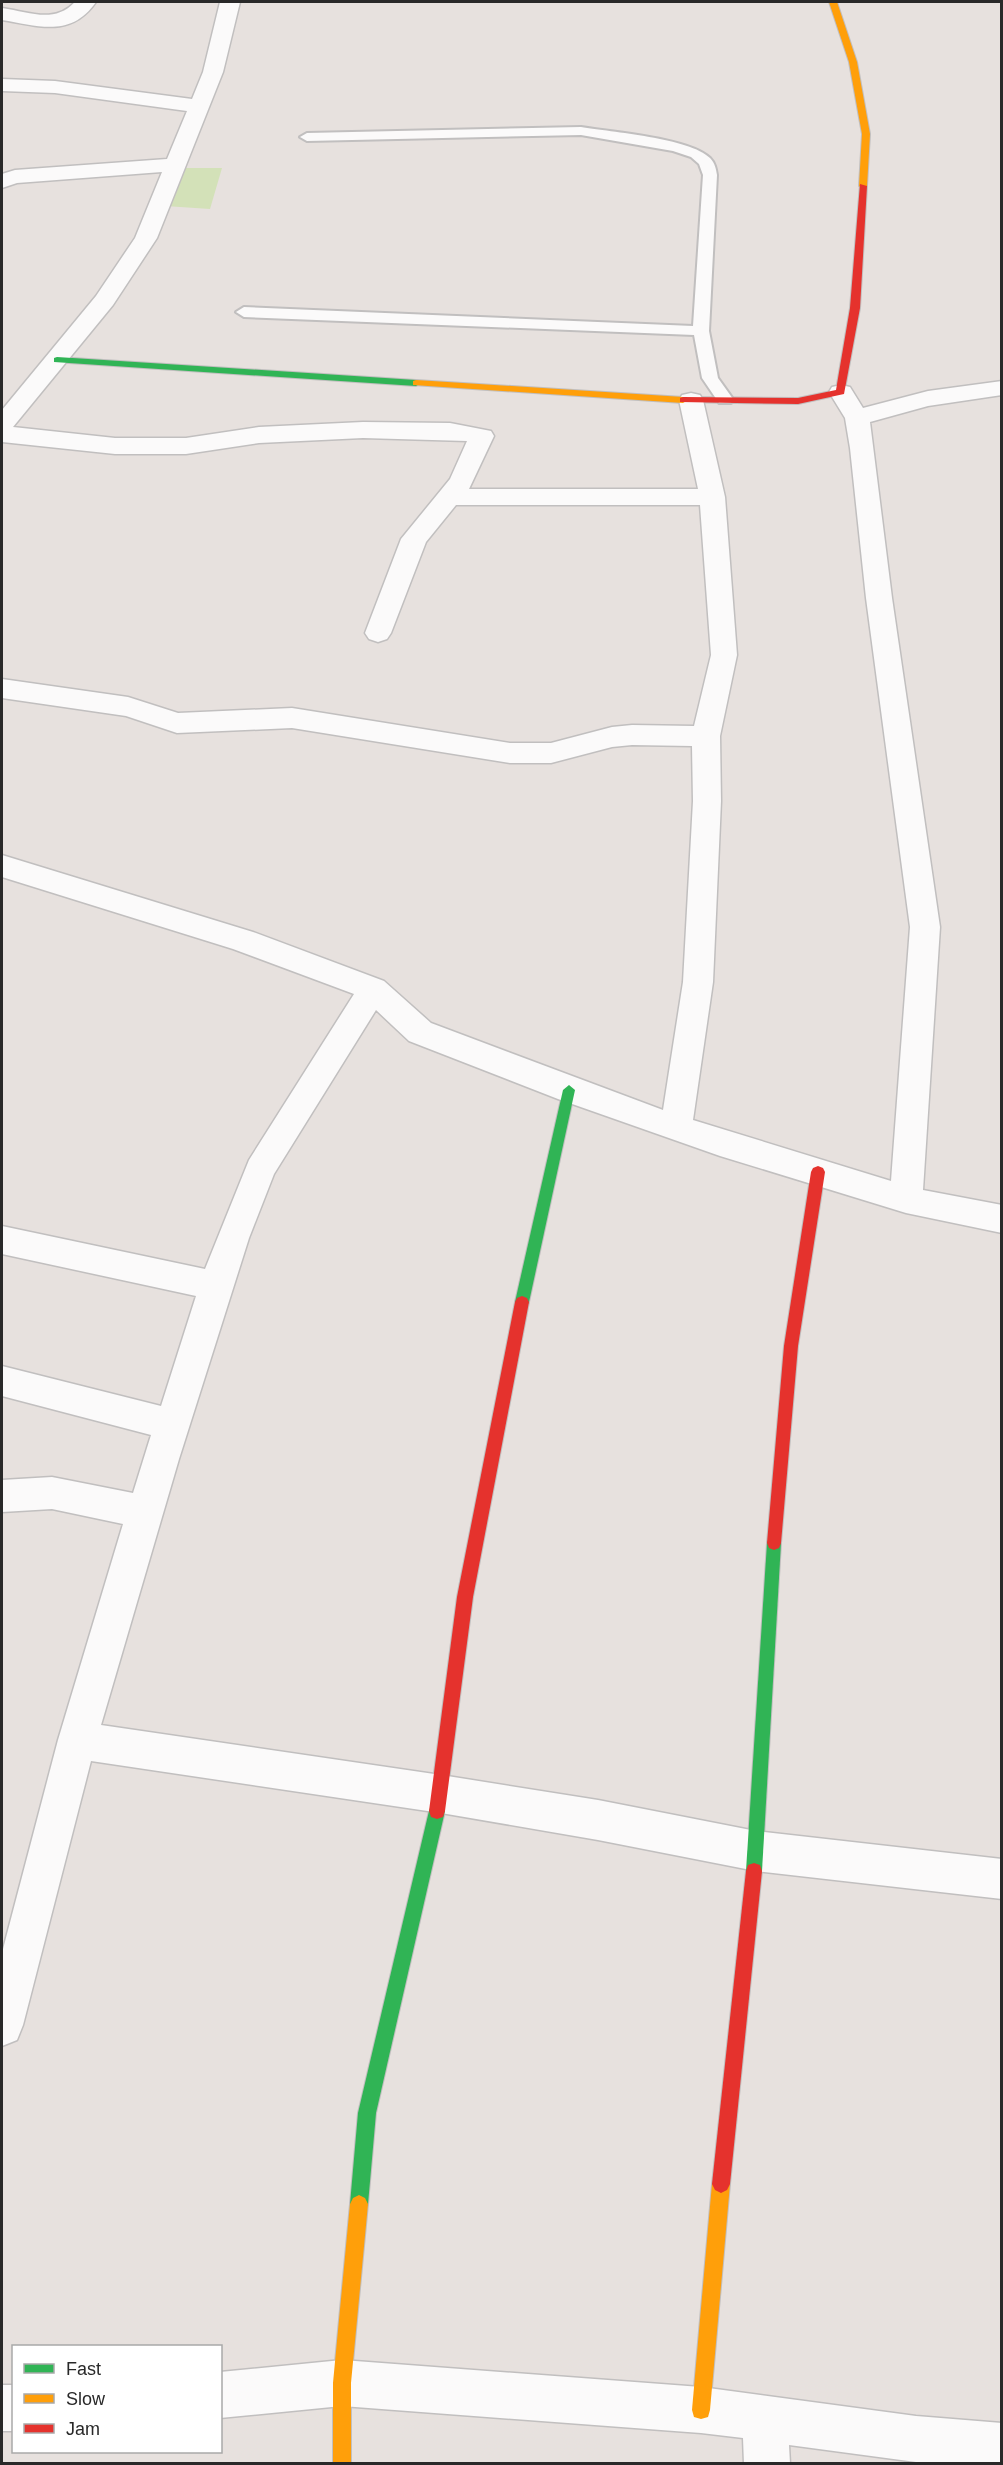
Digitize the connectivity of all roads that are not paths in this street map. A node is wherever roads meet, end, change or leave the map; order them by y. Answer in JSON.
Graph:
{"nodes":[{"id":1,"x":86,"y":2,"type":"edge"},
{"id":2,"x":230,"y":2,"type":"edge"},
{"id":3,"x":833,"y":2,"type":"edge"},
{"id":4,"x":2,"y":14,"type":"edge"},
{"id":5,"x":2,"y":85,"type":"edge"},
{"id":6,"x":199,"y":106,"type":"junction"},
{"id":7,"x":307,"y":136,"type":"dead end"},
{"id":8,"x":174,"y":165,"type":"junction"},
{"id":9,"x":2,"y":181,"type":"edge"},
{"id":10,"x":244,"y":312,"type":"dead end"},
{"id":11,"x":701,"y":331,"type":"junction"},
{"id":12,"x":57,"y":360,"type":"junction"},
{"id":13,"x":1002,"y":388,"type":"edge"},
{"id":14,"x":841,"y":392,"type":"junction"},
{"id":15,"x":725,"y":399,"type":"junction"},
{"id":16,"x":691,"y":400,"type":"junction"},
{"id":17,"x":857,"y":418,"type":"junction"},
{"id":18,"x":2,"y":425,"type":"edge"},
{"id":19,"x":2,"y":434,"type":"edge"},
{"id":20,"x":450,"y":497,"type":"junction"},
{"id":21,"x":712,"y":497,"type":"junction"},
{"id":22,"x":378,"y":633,"type":"dead end"},
{"id":23,"x":2,"y":688,"type":"edge"},
{"id":24,"x":706,"y":736,"type":"junction"},
{"id":25,"x":2,"y":866,"type":"edge"},
{"id":26,"x":373,"y":989,"type":"junction"},
{"id":27,"x":569,"y":1090,"type":"junction"},
{"id":28,"x":676,"y":1127,"type":"junction"},
{"id":29,"x":818,"y":1172,"type":"junction"},
{"id":30,"x":906,"y":1199,"type":"junction"},
{"id":31,"x":1002,"y":1219,"type":"edge"},
{"id":32,"x":2,"y":1240,"type":"edge"},
{"id":33,"x":216,"y":1286,"type":"junction"},
{"id":34,"x":2,"y":1381,"type":"edge"},
{"id":35,"x":172,"y":1424,"type":"junction"},
{"id":36,"x":2,"y":1496,"type":"edge"},
{"id":37,"x":145,"y":1513,"type":"junction"},
{"id":38,"x":77,"y":1740,"type":"junction"},
{"id":39,"x":441,"y":1794,"type":"junction"},
{"id":40,"x":756,"y":1851,"type":"junction"},
{"id":41,"x":1002,"y":1879,"type":"edge"},
{"id":42,"x":10,"y":1963,"type":"edge"},
{"id":43,"x":2,"y":2025,"type":"edge"},
{"id":44,"x":342,"y":2383,"type":"junction"},
{"id":45,"x":222,"y":2395,"type":"edge"},
{"id":46,"x":701,"y":2410,"type":"junction"},
{"id":47,"x":765,"y":2418,"type":"junction"},
{"id":48,"x":1002,"y":2446,"type":"edge"},
{"id":49,"x":342,"y":2463,"type":"edge"},
{"id":50,"x":767,"y":2463,"type":"edge"}],
"edges":[{"from":1,"to":4,"type":"street"},
{"from":2,"to":6,"type":"street"},
{"from":3,"to":14,"type":"street"},
{"from":5,"to":6,"type":"street"},
{"from":6,"to":8,"type":"street"},
{"from":7,"to":11,"type":"lane"},
{"from":8,"to":9,"type":"street"},
{"from":8,"to":12,"type":"street"},
{"from":10,"to":11,"type":"lane"},
{"from":11,"to":15,"type":"lane"},
{"from":12,"to":16,"type":"street"},
{"from":12,"to":18,"type":"street"},
{"from":13,"to":17,"type":"street"},
{"from":14,"to":15,"type":"street"},
{"from":14,"to":17,"type":"street"},
{"from":15,"to":16,"type":"street"},
{"from":16,"to":21,"type":"street"},
{"from":17,"to":30,"type":"street"},
{"from":19,"to":20,"type":"street"},
{"from":20,"to":21,"type":"street"},
{"from":20,"to":22,"type":"street"},
{"from":21,"to":24,"type":"street"},
{"from":23,"to":24,"type":"street"},
{"from":24,"to":28,"type":"street"},
{"from":25,"to":26,"type":"street"},
{"from":26,"to":27,"type":"street"},
{"from":26,"to":33,"type":"street"},
{"from":27,"to":28,"type":"street"},
{"from":27,"to":39,"type":"street"},
{"from":28,"to":29,"type":"street"},
{"from":29,"to":30,"type":"street"},
{"from":29,"to":40,"type":"street"},
{"from":30,"to":31,"type":"street"},
{"from":32,"to":33,"type":"street"},
{"from":33,"to":35,"type":"street"},
{"from":34,"to":35,"type":"street"},
{"from":35,"to":37,"type":"street"},
{"from":36,"to":37,"type":"street"},
{"from":37,"to":38,"type":"street"},
{"from":38,"to":39,"type":"street"},
{"from":38,"to":42,"type":"street"},
{"from":39,"to":40,"type":"street"},
{"from":39,"to":44,"type":"street"},
{"from":40,"to":41,"type":"street"},
{"from":40,"to":46,"type":"street"},
{"from":42,"to":43,"type":"street"},
{"from":44,"to":45,"type":"street"},
{"from":44,"to":46,"type":"street"},
{"from":44,"to":49,"type":"street"},
{"from":46,"to":47,"type":"street"},
{"from":47,"to":48,"type":"street"},
{"from":47,"to":50,"type":"street"}]}
